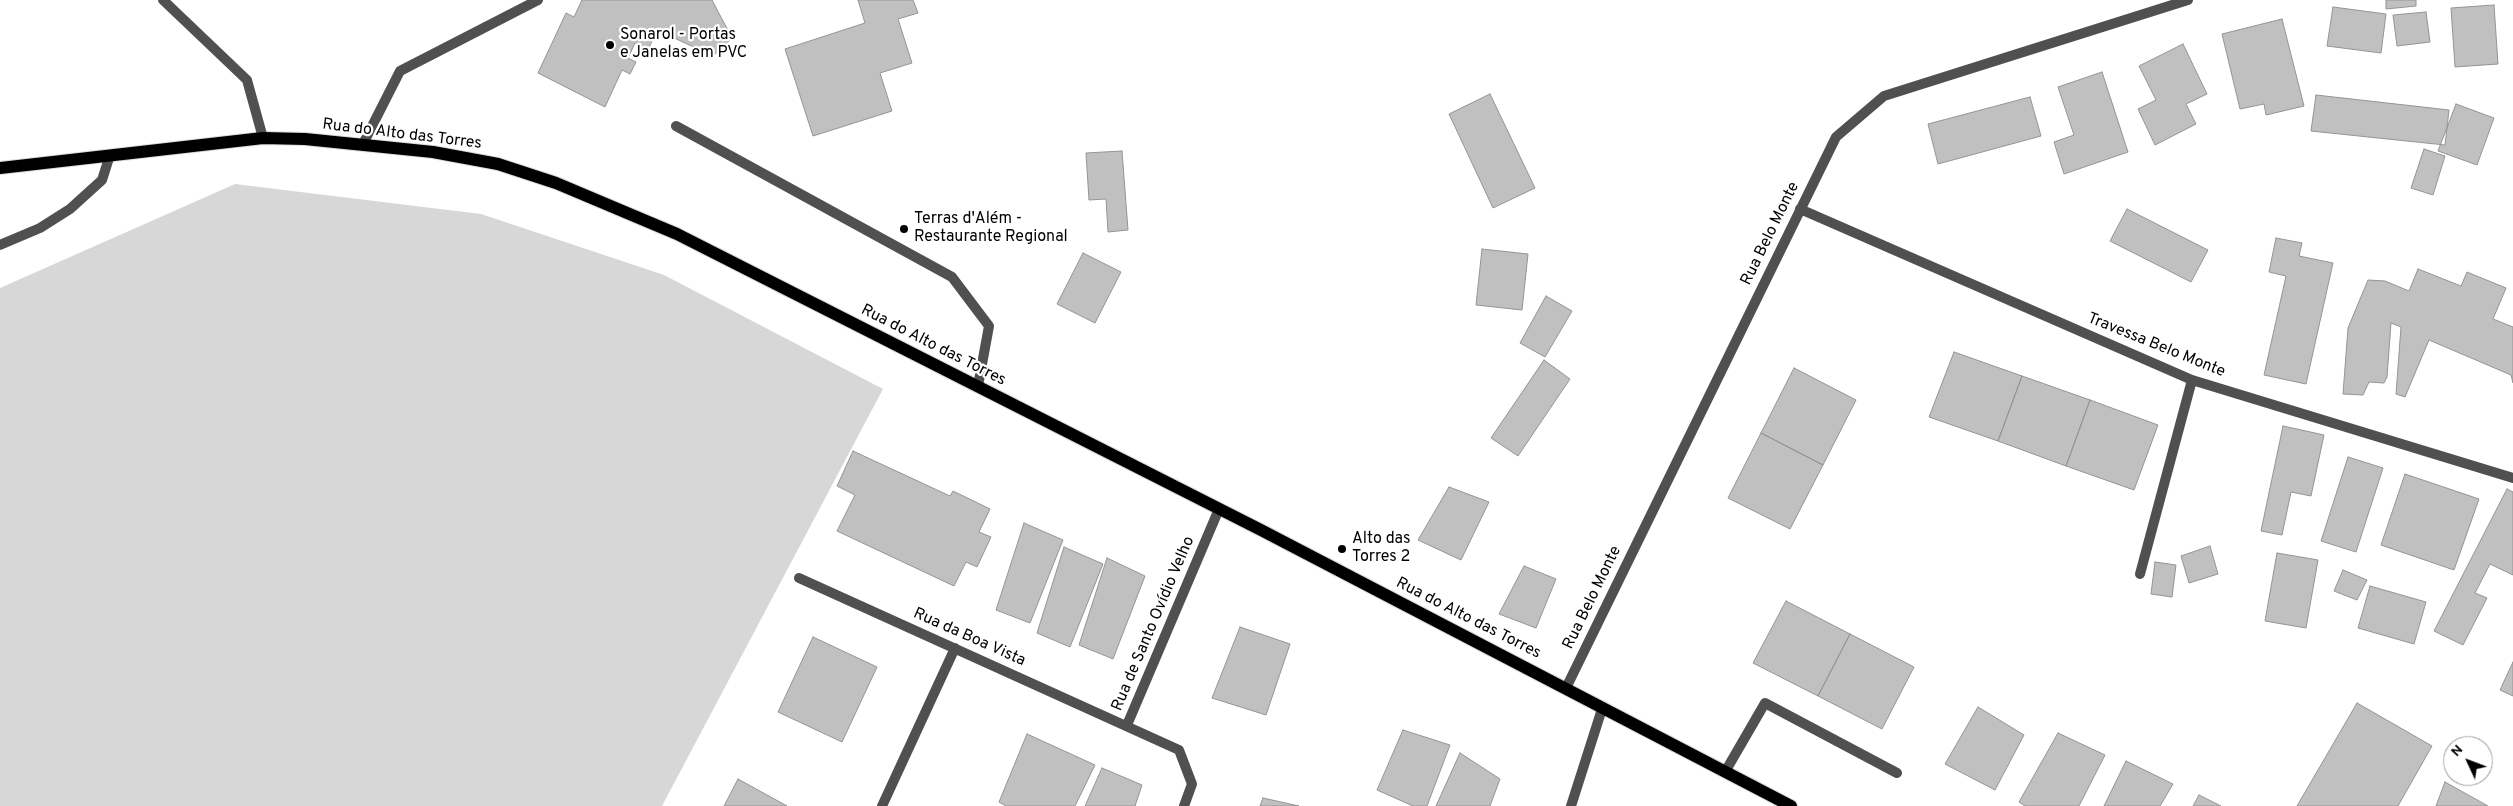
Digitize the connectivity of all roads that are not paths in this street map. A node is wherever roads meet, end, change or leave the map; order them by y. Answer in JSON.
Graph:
{"nodes":[{"id":1,"x":163,"y":0,"type":"edge"},
{"id":2,"x":538,"y":0,"type":"edge"},
{"id":3,"x":2188,"y":0,"type":"edge"},
{"id":4,"x":676,"y":126,"type":"dead end"},
{"id":5,"x":263,"y":138,"type":"junction"},
{"id":6,"x":363,"y":144,"type":"junction"},
{"id":7,"x":110,"y":155,"type":"junction"},
{"id":8,"x":0,"y":168,"type":"edge"},
{"id":9,"x":1800,"y":209,"type":"junction"},
{"id":10,"x":0,"y":245,"type":"edge"},
{"id":11,"x":2192,"y":380,"type":"junction"},
{"id":12,"x":978,"y":386,"type":"junction"},
{"id":13,"x":2513,"y":478,"type":"edge"},
{"id":14,"x":1219,"y":509,"type":"junction"},
{"id":15,"x":2140,"y":574,"type":"dead end"},
{"id":16,"x":798,"y":578,"type":"dead end"},
{"id":17,"x":955,"y":648,"type":"junction"},
{"id":18,"x":1566,"y":688,"type":"junction"},
{"id":19,"x":1602,"y":708,"type":"junction"},
{"id":20,"x":1127,"y":726,"type":"junction"},
{"id":21,"x":1725,"y":772,"type":"junction"},
{"id":22,"x":1897,"y":773,"type":"dead end"},
{"id":23,"x":882,"y":806,"type":"edge"},
{"id":24,"x":1184,"y":806,"type":"edge"},
{"id":25,"x":1571,"y":806,"type":"edge"},
{"id":26,"x":1790,"y":806,"type":"edge"}],
"edges":[{"from":1,"to":5,"type":"street"},
{"from":2,"to":6,"type":"street"},
{"from":3,"to":9,"type":"street","name":"Rua Belo Monte"},
{"from":4,"to":12,"type":"street"},
{"from":5,"to":6,"type":"main road","name":"Rua do Alto das Torres"},
{"from":5,"to":7,"type":"main road","name":"Rua do Alto das Torres"},
{"from":6,"to":12,"type":"main road","name":"Rua do Alto das Torres"},
{"from":7,"to":8,"type":"main road","name":"Rua do Alto das Torres"},
{"from":7,"to":10,"type":"street"},
{"from":9,"to":11,"type":"street","name":"Travessa Belo Monte"},
{"from":9,"to":18,"type":"street","name":"Rua Belo Monte"},
{"from":11,"to":13,"type":"street","name":"Travessa Belo Monte"},
{"from":11,"to":15,"type":"street"},
{"from":12,"to":14,"type":"main road","name":"Rua do Alto das Torres"},
{"from":14,"to":18,"type":"main road","name":"Rua do Alto das Torres"},
{"from":14,"to":20,"type":"street","name":"Rua de Santo Ovídio Velho"},
{"from":16,"to":17,"type":"street","name":"Rua da Boa Vista"},
{"from":17,"to":20,"type":"street","name":"Rua da Boa Vista"},
{"from":17,"to":23,"type":"street"},
{"from":18,"to":19,"type":"main road","name":"Rua do Alto das Torres"},
{"from":19,"to":21,"type":"main road","name":"Rua do Alto das Torres"},
{"from":19,"to":25,"type":"street"},
{"from":20,"to":24,"type":"street","name":"Rua de Santo Ovídio Velho"},
{"from":21,"to":22,"type":"street"},
{"from":21,"to":26,"type":"main road","name":"Rua do Alto das Torres"}]}
